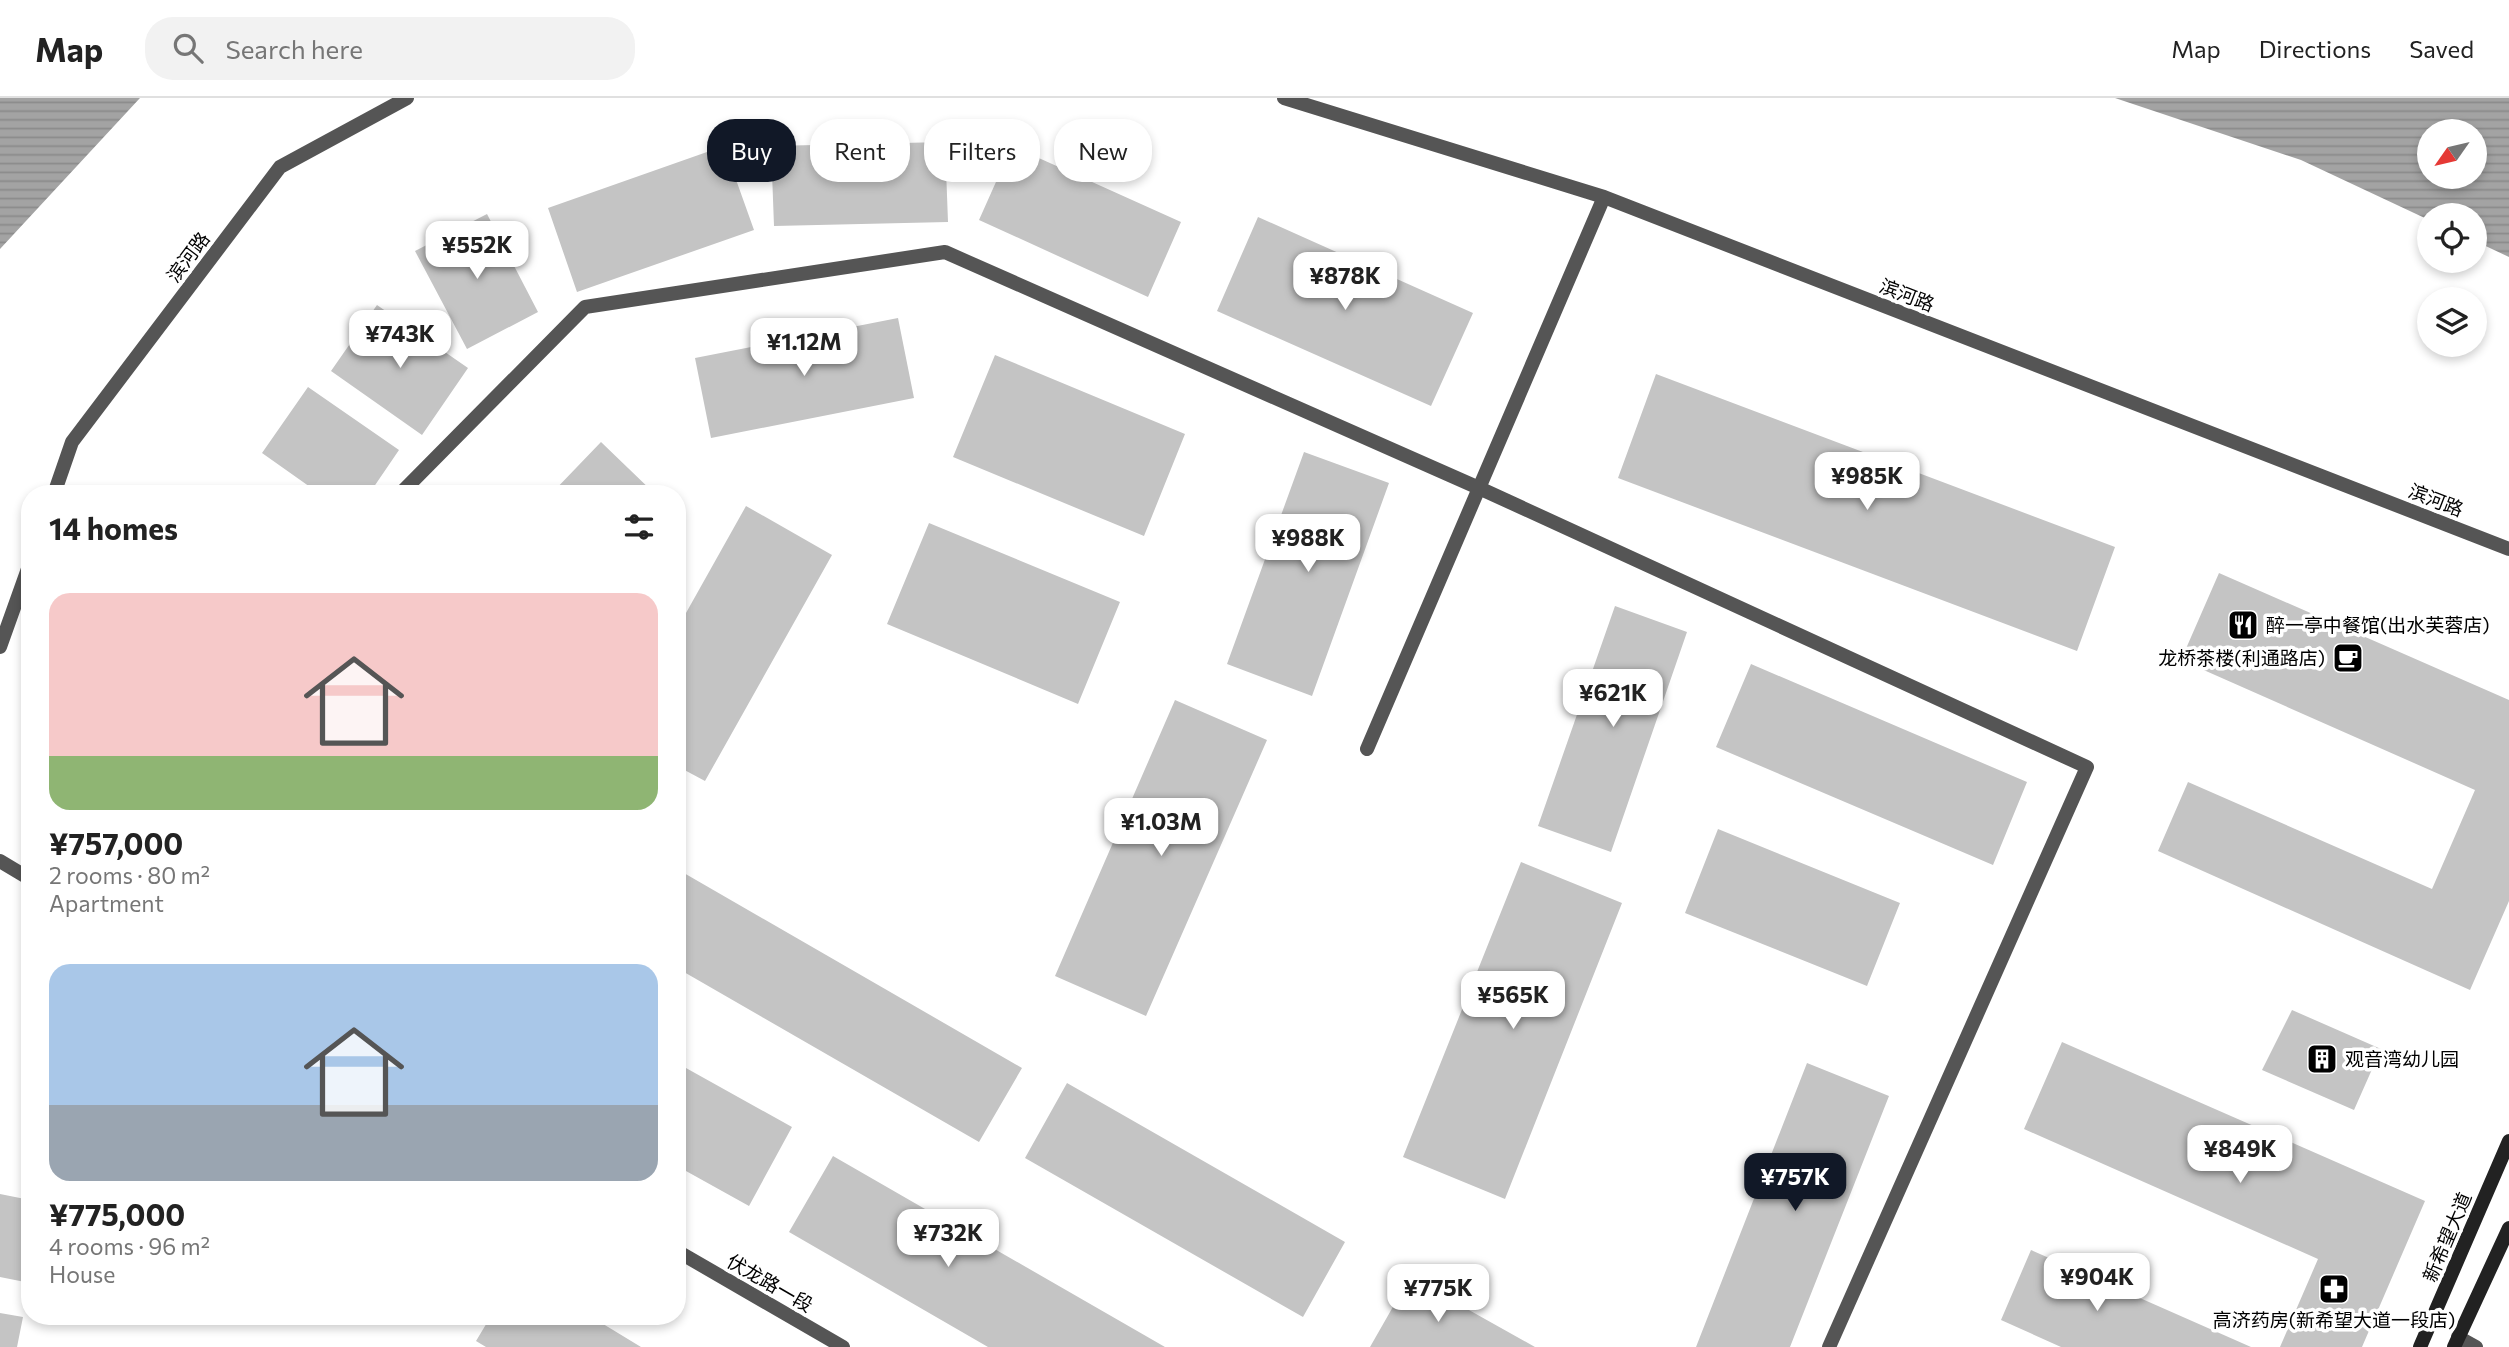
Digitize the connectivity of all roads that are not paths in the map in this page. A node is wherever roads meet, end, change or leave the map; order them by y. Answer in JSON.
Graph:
{"nodes":[{"id":1,"x":407,"y":98,"type":"edge"},
{"id":2,"x":1284,"y":98,"type":"edge"},
{"id":3,"x":1604,"y":197,"type":"junction"},
{"id":4,"x":57,"y":485,"type":"edge"},
{"id":5,"x":409,"y":485,"type":"edge"},
{"id":6,"x":1479,"y":488,"type":"junction"},
{"id":7,"x":2509,"y":549,"type":"edge"},
{"id":8,"x":21,"y":588,"type":"edge"},
{"id":9,"x":0,"y":647,"type":"edge"},
{"id":10,"x":1367,"y":750,"type":"dead end"},
{"id":11,"x":0,"y":862,"type":"edge"},
{"id":12,"x":21,"y":873,"type":"edge"},
{"id":13,"x":2509,"y":1141,"type":"edge"},
{"id":14,"x":2509,"y":1227,"type":"edge"},
{"id":15,"x":686,"y":1256,"type":"edge"},
{"id":16,"x":2456,"y":1342,"type":"edge"},
{"id":17,"x":843,"y":1347,"type":"edge"},
{"id":18,"x":1829,"y":1347,"type":"edge"},
{"id":19,"x":2420,"y":1347,"type":"edge"},
{"id":20,"x":2476,"y":1347,"type":"edge"}],
"edges":[{"from":1,"to":4,"type":"street","name":"滨河路"},
{"from":2,"to":3,"type":"street","name":"滨河路"},
{"from":3,"to":6,"type":"street"},
{"from":3,"to":7,"type":"street","name":"滨河路"},
{"from":5,"to":6,"type":"street"},
{"from":6,"to":10,"type":"street"},
{"from":6,"to":18,"type":"street"},
{"from":8,"to":9,"type":"street"},
{"from":11,"to":12,"type":"street"},
{"from":13,"to":19,"type":"street","name":"新希望大道"},
{"from":14,"to":16,"type":"street"},
{"from":15,"to":17,"type":"street","name":"伏龙路一段"},
{"from":16,"to":20,"type":"street"}]}
